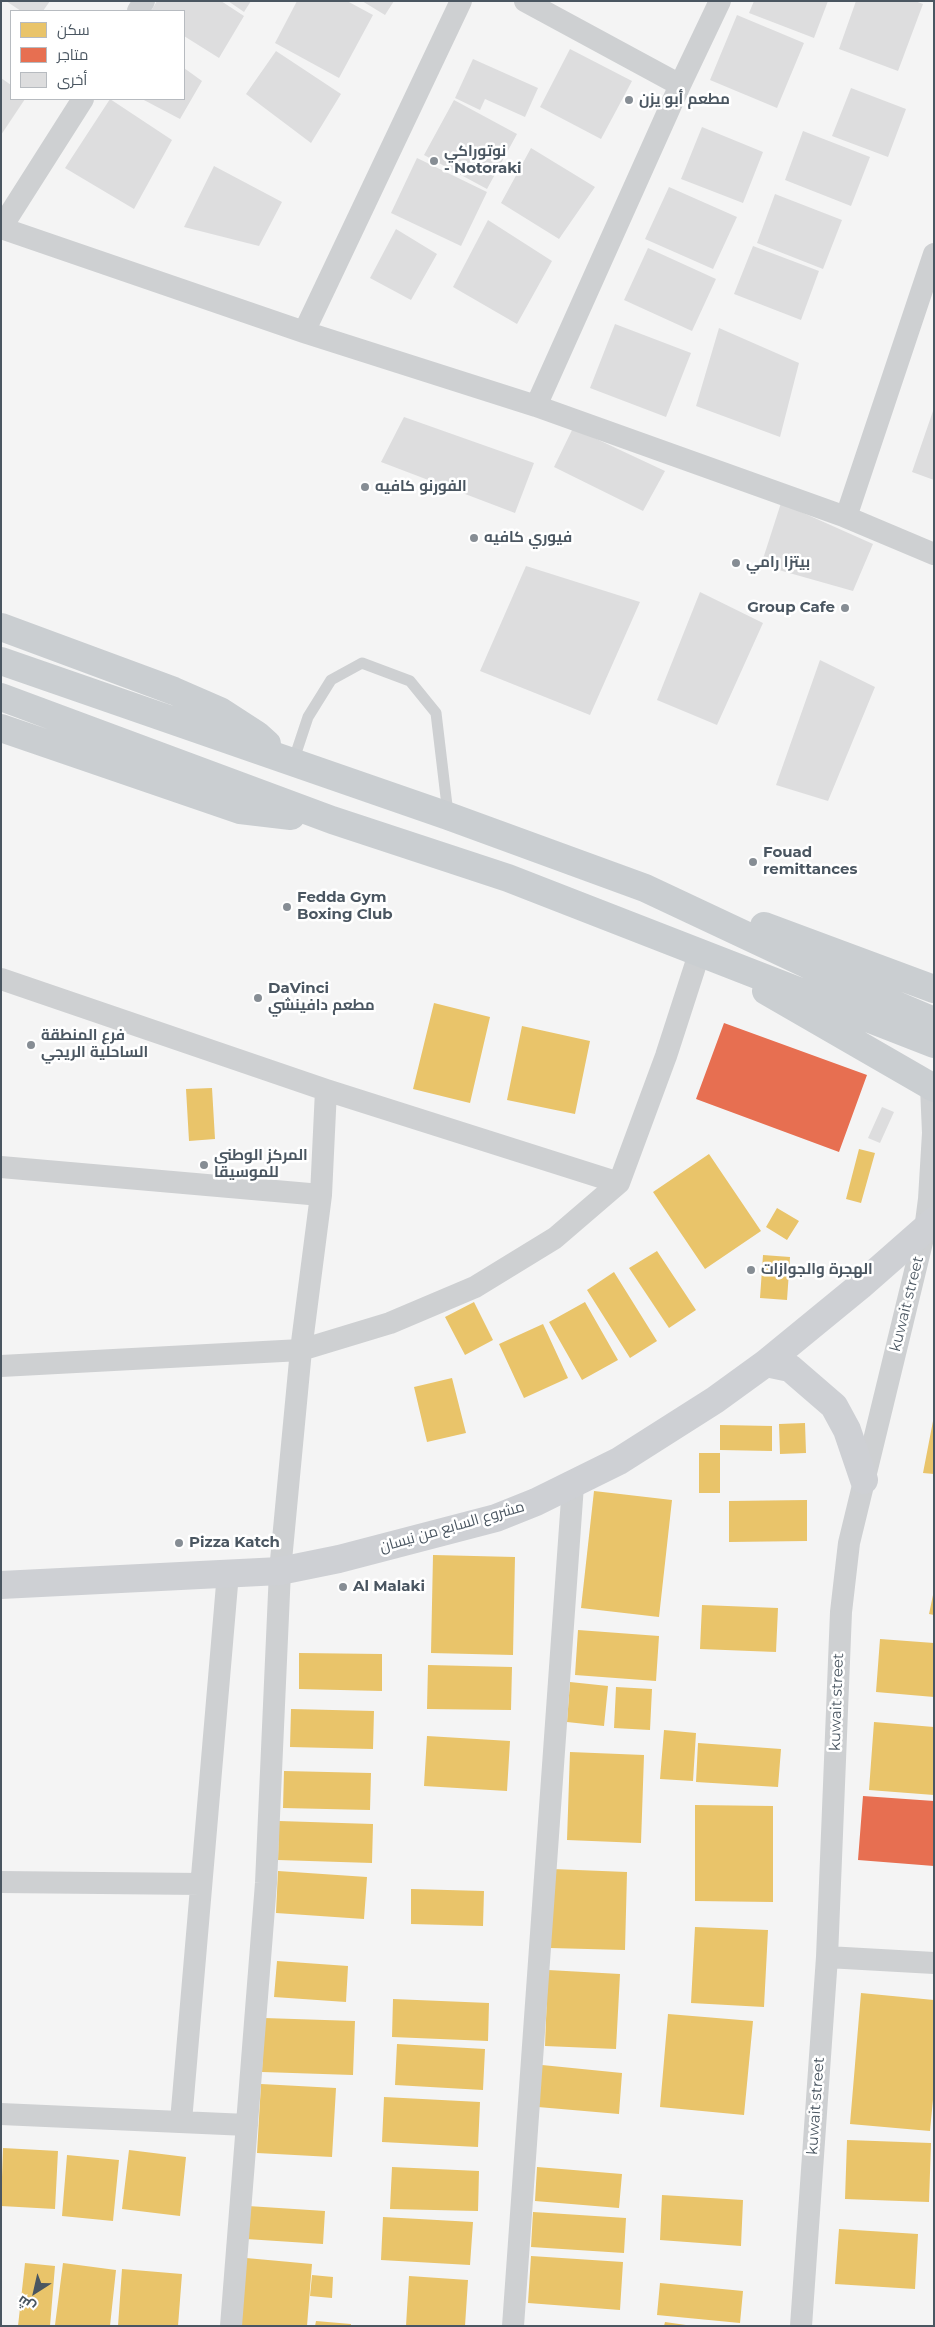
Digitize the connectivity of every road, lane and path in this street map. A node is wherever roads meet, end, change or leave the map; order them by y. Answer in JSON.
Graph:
{"nodes":[{"id":1,"x":461,"y":1,"type":"edge"},
{"id":2,"x":525,"y":1,"type":"edge"},
{"id":3,"x":720,"y":1,"type":"edge"},
{"id":4,"x":680,"y":84,"type":"junction"},
{"id":5,"x":81,"y":100,"type":"edge"},
{"id":6,"x":934,"y":254,"type":"edge"},
{"id":7,"x":304,"y":332,"type":"junction"},
{"id":8,"x":536,"y":406,"type":"junction"},
{"id":9,"x":846,"y":518,"type":"junction"},
{"id":10,"x":934,"y":554,"type":"edge"},
{"id":11,"x":1,"y":628,"type":"edge"},
{"id":12,"x":1,"y":661,"type":"edge"},
{"id":13,"x":1,"y":697,"type":"edge"},
{"id":14,"x":1,"y":728,"type":"edge"},
{"id":15,"x":288,"y":760,"type":"junction"},
{"id":16,"x":448,"y":816,"type":"junction"},
{"id":17,"x":332,"y":820,"type":"junction"},
{"id":18,"x":645,"y":888,"type":"junction"},
{"id":19,"x":700,"y":951,"type":"junction"},
{"id":20,"x":1,"y":979,"type":"edge"},
{"id":21,"x":934,"y":989,"type":"edge"},
{"id":22,"x":934,"y":1021,"type":"edge"},
{"id":23,"x":934,"y":1044,"type":"edge"},
{"id":24,"x":933,"y":1087,"type":"edge"},
{"id":25,"x":326,"y":1090,"type":"junction"},
{"id":26,"x":1,"y":1167,"type":"edge"},
{"id":27,"x":619,"y":1183,"type":"junction"},
{"id":28,"x":320,"y":1195,"type":"junction"},
{"id":29,"x":929,"y":1225,"type":"edge"},
{"id":30,"x":301,"y":1350,"type":"junction"},
{"id":31,"x":766,"y":1363,"type":"junction"},
{"id":32,"x":1,"y":1366,"type":"edge"},
{"id":33,"x":864,"y":1480,"type":"junction"},
{"id":34,"x":573,"y":1485,"type":"junction"},
{"id":35,"x":280,"y":1571,"type":"junction"},
{"id":36,"x":228,"y":1573,"type":"junction"},
{"id":37,"x":1,"y":1586,"type":"edge"},
{"id":38,"x":1,"y":1882,"type":"edge"},
{"id":39,"x":201,"y":1884,"type":"junction"},
{"id":40,"x":827,"y":1957,"type":"junction"},
{"id":41,"x":934,"y":1963,"type":"edge"},
{"id":42,"x":1,"y":2114,"type":"edge"},
{"id":43,"x":181,"y":2121,"type":"junction"},
{"id":44,"x":247,"y":2126,"type":"junction"},
{"id":45,"x":230,"y":2326,"type":"edge"},
{"id":46,"x":513,"y":2326,"type":"edge"},
{"id":47,"x":801,"y":2326,"type":"edge"}],
"edges":[{"from":1,"to":7,"type":"street"},
{"from":2,"to":4,"type":"street"},
{"from":3,"to":4,"type":"street"},
{"from":4,"to":8,"type":"street"},
{"from":5,"to":7,"type":"street"},
{"from":6,"to":9,"type":"street"},
{"from":7,"to":8,"type":"street"},
{"from":8,"to":9,"type":"street"},
{"from":9,"to":10,"type":"street"},
{"from":11,"to":15,"type":"main road"},
{"from":12,"to":15,"type":"main road"},
{"from":13,"to":17,"type":"main road"},
{"from":14,"to":17,"type":"main road"},
{"from":15,"to":16,"type":"main road"},
{"from":15,"to":16,"type":"lane"},
{"from":16,"to":18,"type":"main road"},
{"from":17,"to":19,"type":"main road"},
{"from":18,"to":21,"type":"main road"},
{"from":18,"to":22,"type":"main road"},
{"from":19,"to":23,"type":"main road"},
{"from":19,"to":24,"type":"main road"},
{"from":19,"to":27,"type":"street"},
{"from":20,"to":25,"type":"street"},
{"from":24,"to":29,"type":"street","name":"kuwait street"},
{"from":25,"to":27,"type":"street"},
{"from":25,"to":28,"type":"street"},
{"from":26,"to":28,"type":"street"},
{"from":27,"to":30,"type":"street"},
{"from":28,"to":30,"type":"street"},
{"from":29,"to":31,"type":"main road","name":"مشروع السابع من نيسان"},
{"from":29,"to":33,"type":"street","name":"kuwait street"},
{"from":30,"to":32,"type":"street"},
{"from":30,"to":35,"type":"street"},
{"from":31,"to":33,"type":"main road"},
{"from":31,"to":34,"type":"main road","name":"مشروع السابع من نيسان"},
{"from":33,"to":40,"type":"street","name":"kuwait street"},
{"from":34,"to":35,"type":"main road","name":"مشروع السابع من نيسان"},
{"from":34,"to":46,"type":"street"},
{"from":35,"to":36,"type":"main road","name":"مشروع السابع من نيسان"},
{"from":35,"to":44,"type":"street"},
{"from":36,"to":37,"type":"main road","name":"مشروع السابع من نيسان"},
{"from":36,"to":39,"type":"street"},
{"from":38,"to":39,"type":"street"},
{"from":39,"to":43,"type":"street"},
{"from":40,"to":41,"type":"street"},
{"from":40,"to":47,"type":"street","name":"kuwait street"},
{"from":42,"to":43,"type":"street"},
{"from":43,"to":44,"type":"street"},
{"from":44,"to":45,"type":"street"}]}
